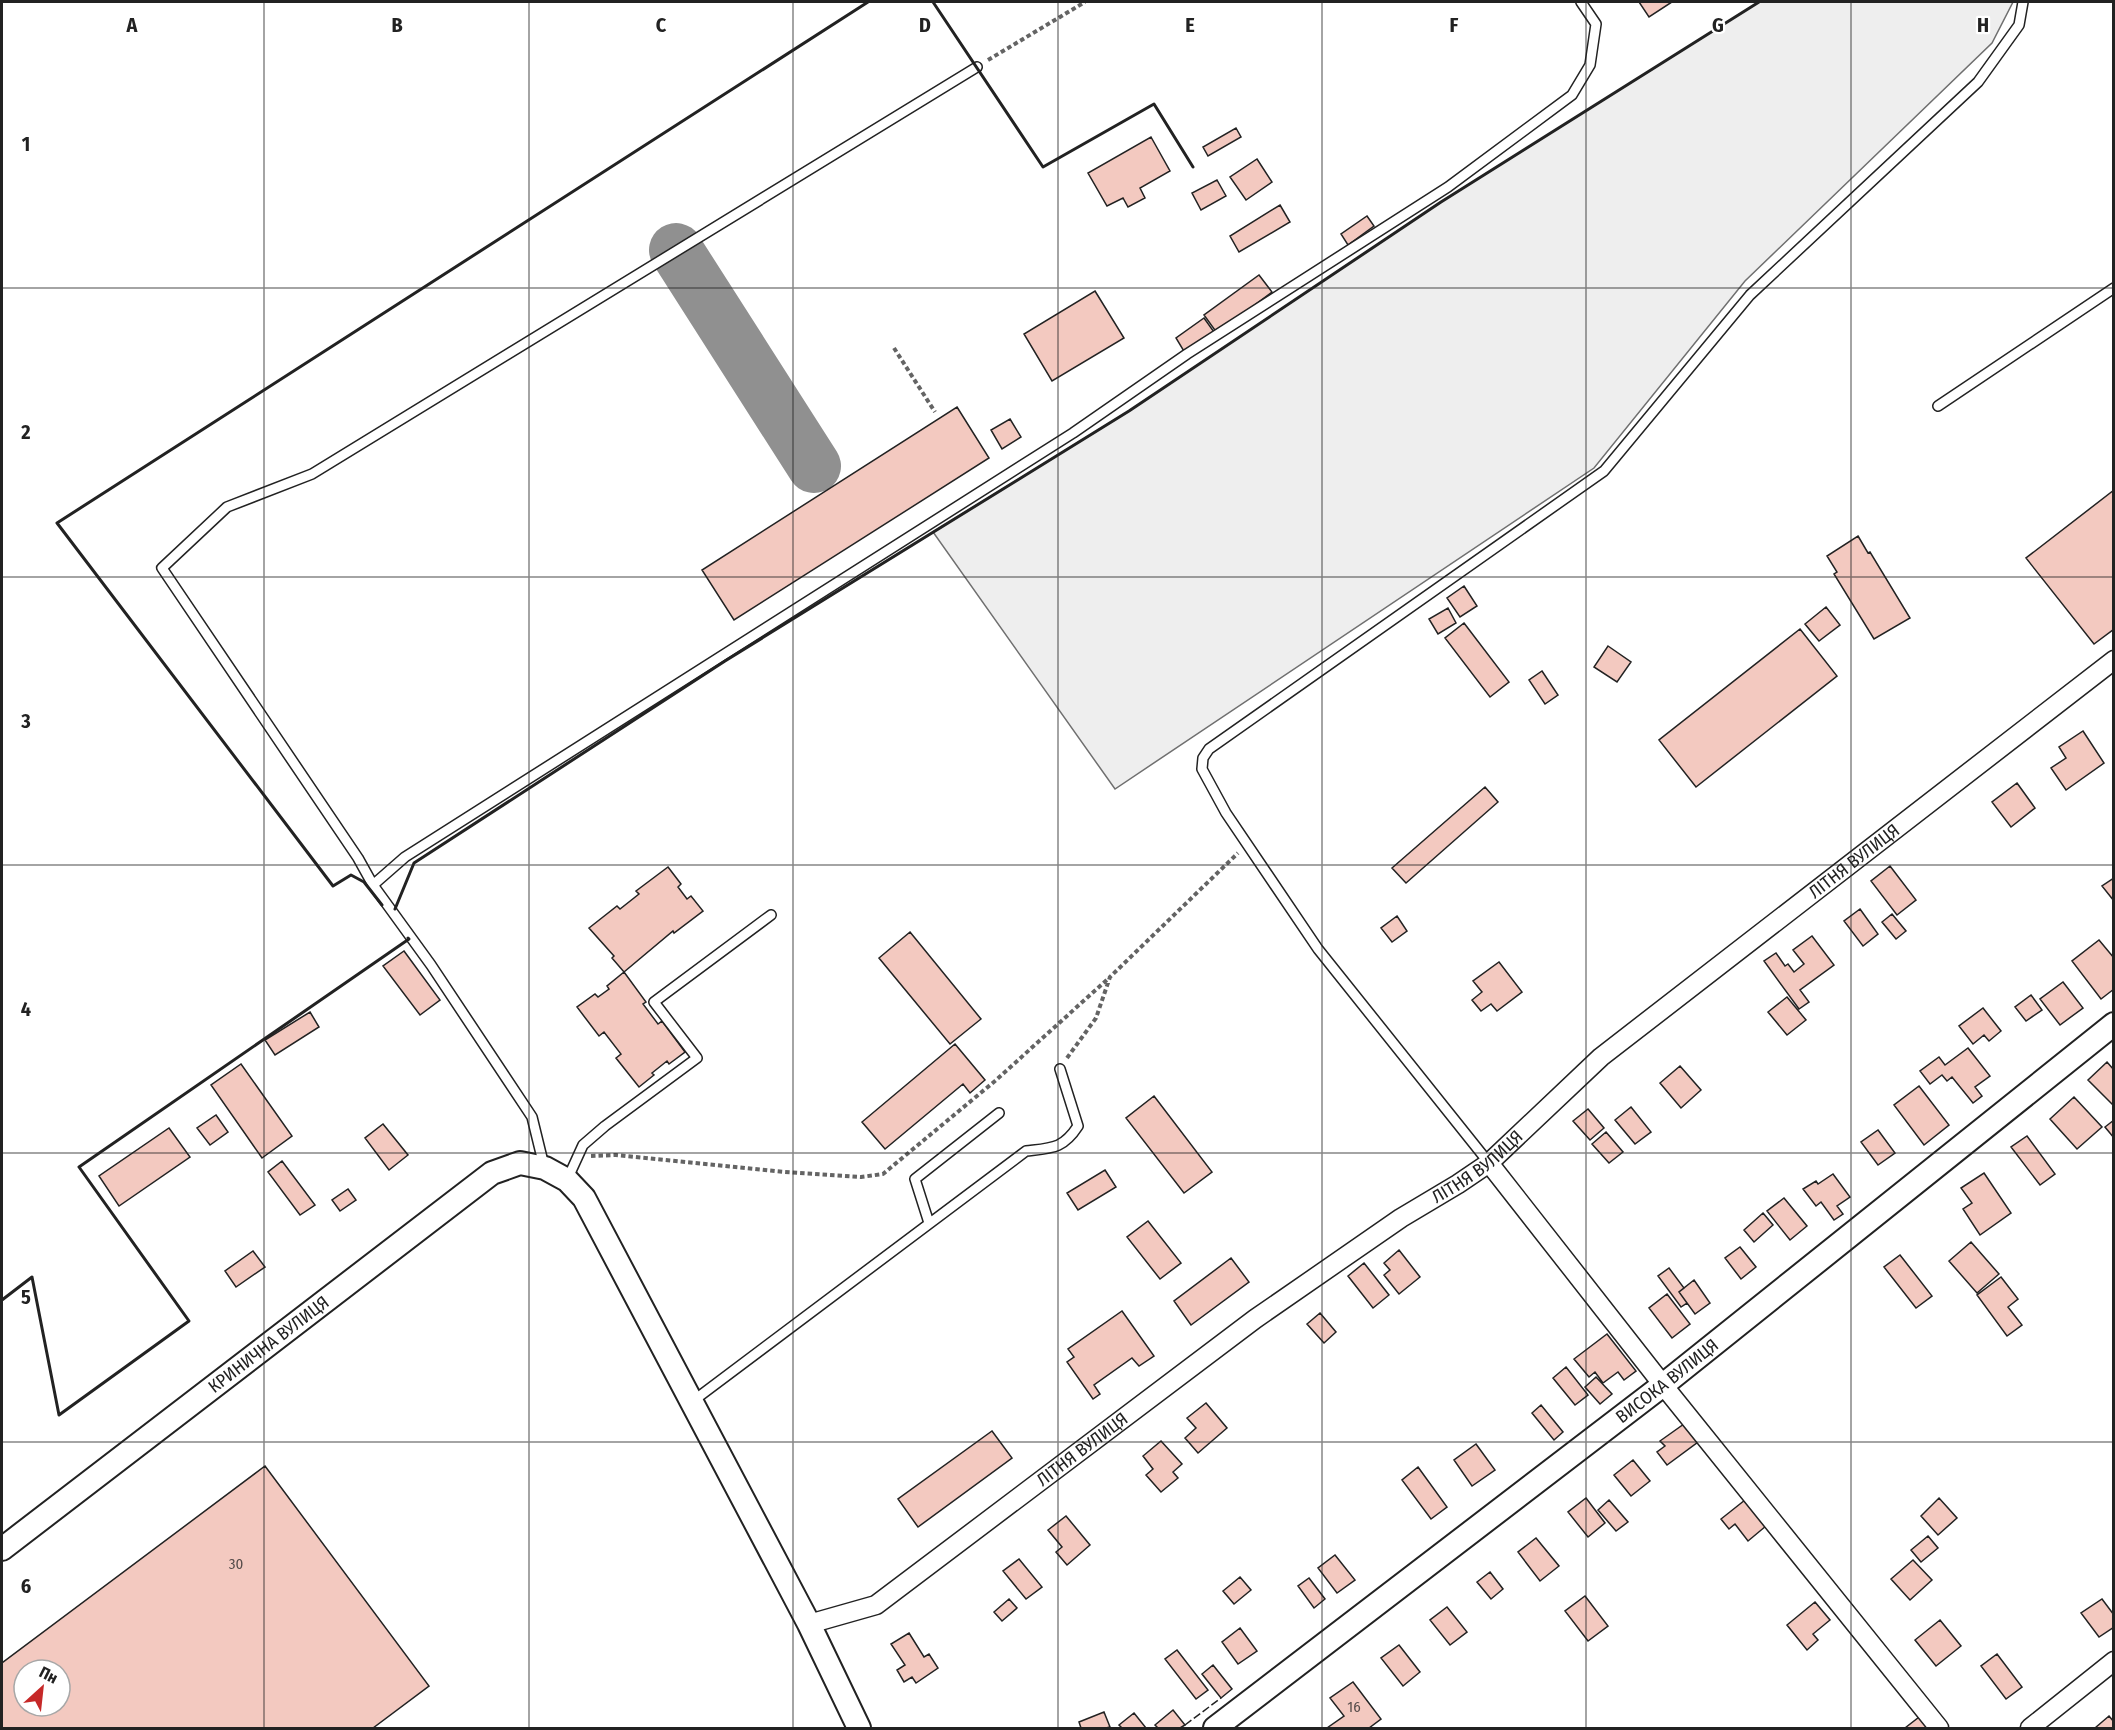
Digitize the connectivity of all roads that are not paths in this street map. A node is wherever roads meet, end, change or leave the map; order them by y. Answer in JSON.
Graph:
{"nodes":[{"id":1,"x":1581,"y":2,"type":"edge"},
{"id":2,"x":2023,"y":2,"type":"edge"},
{"id":3,"x":977,"y":67,"type":"road end"},
{"id":4,"x":2114,"y":288,"type":"edge"},
{"id":5,"x":1938,"y":406,"type":"dead end"},
{"id":6,"x":2114,"y":660,"type":"edge"},
{"id":7,"x":373,"y":885,"type":"junction"},
{"id":8,"x":771,"y":915,"type":"dead end"},
{"id":9,"x":2112,"y":1029,"type":"edge"},
{"id":10,"x":1060,"y":1069,"type":"road end"},
{"id":11,"x":999,"y":1113,"type":"dead end"},
{"id":12,"x":1489,"y":1162,"type":"junction"},
{"id":13,"x":545,"y":1168,"type":"junction"},
{"id":14,"x":567,"y":1180,"type":"junction"},
{"id":15,"x":929,"y":1223,"type":"junction"},
{"id":16,"x":1663,"y":1385,"type":"junction"},
{"id":17,"x":693,"y":1401,"type":"junction"},
{"id":18,"x":2,"y":1549,"type":"edge"},
{"id":19,"x":809,"y":1624,"type":"junction"},
{"id":20,"x":2114,"y":1661,"type":"edge"},
{"id":21,"x":859,"y":1728,"type":"edge"},
{"id":22,"x":1215,"y":1728,"type":"edge"},
{"id":23,"x":1939,"y":1728,"type":"edge"},
{"id":24,"x":2030,"y":1728,"type":"edge"}],
"edges":[{"from":1,"to":7,"type":"lane"},
{"from":2,"to":12,"type":"lane"},
{"from":3,"to":7,"type":"lane"},
{"from":4,"to":5,"type":"lane"},
{"from":6,"to":12,"type":"street","name":"ЛІТНЯ ВУЛИЦЯ"},
{"from":7,"to":13,"type":"lane"},
{"from":8,"to":14,"type":"lane"},
{"from":9,"to":16,"type":"street","name":"ВИСОКА ВУЛИЦЯ"},
{"from":10,"to":15,"type":"lane"},
{"from":11,"to":15,"type":"lane"},
{"from":12,"to":16,"type":"street"},
{"from":12,"to":19,"type":"street","name":"ЛІТНЯ ВУЛИЦЯ"},
{"from":13,"to":14,"type":"street","name":"КРИНИЧНА ВУЛИЦЯ"},
{"from":13,"to":18,"type":"street","name":"КРИНИЧНА ВУЛИЦЯ"},
{"from":14,"to":17,"type":"street"},
{"from":15,"to":17,"type":"lane"},
{"from":16,"to":22,"type":"street","name":"ВИСОКА ВУЛИЦЯ"},
{"from":16,"to":23,"type":"street"},
{"from":17,"to":19,"type":"street"},
{"from":19,"to":21,"type":"street"},
{"from":20,"to":24,"type":"street"}]}
